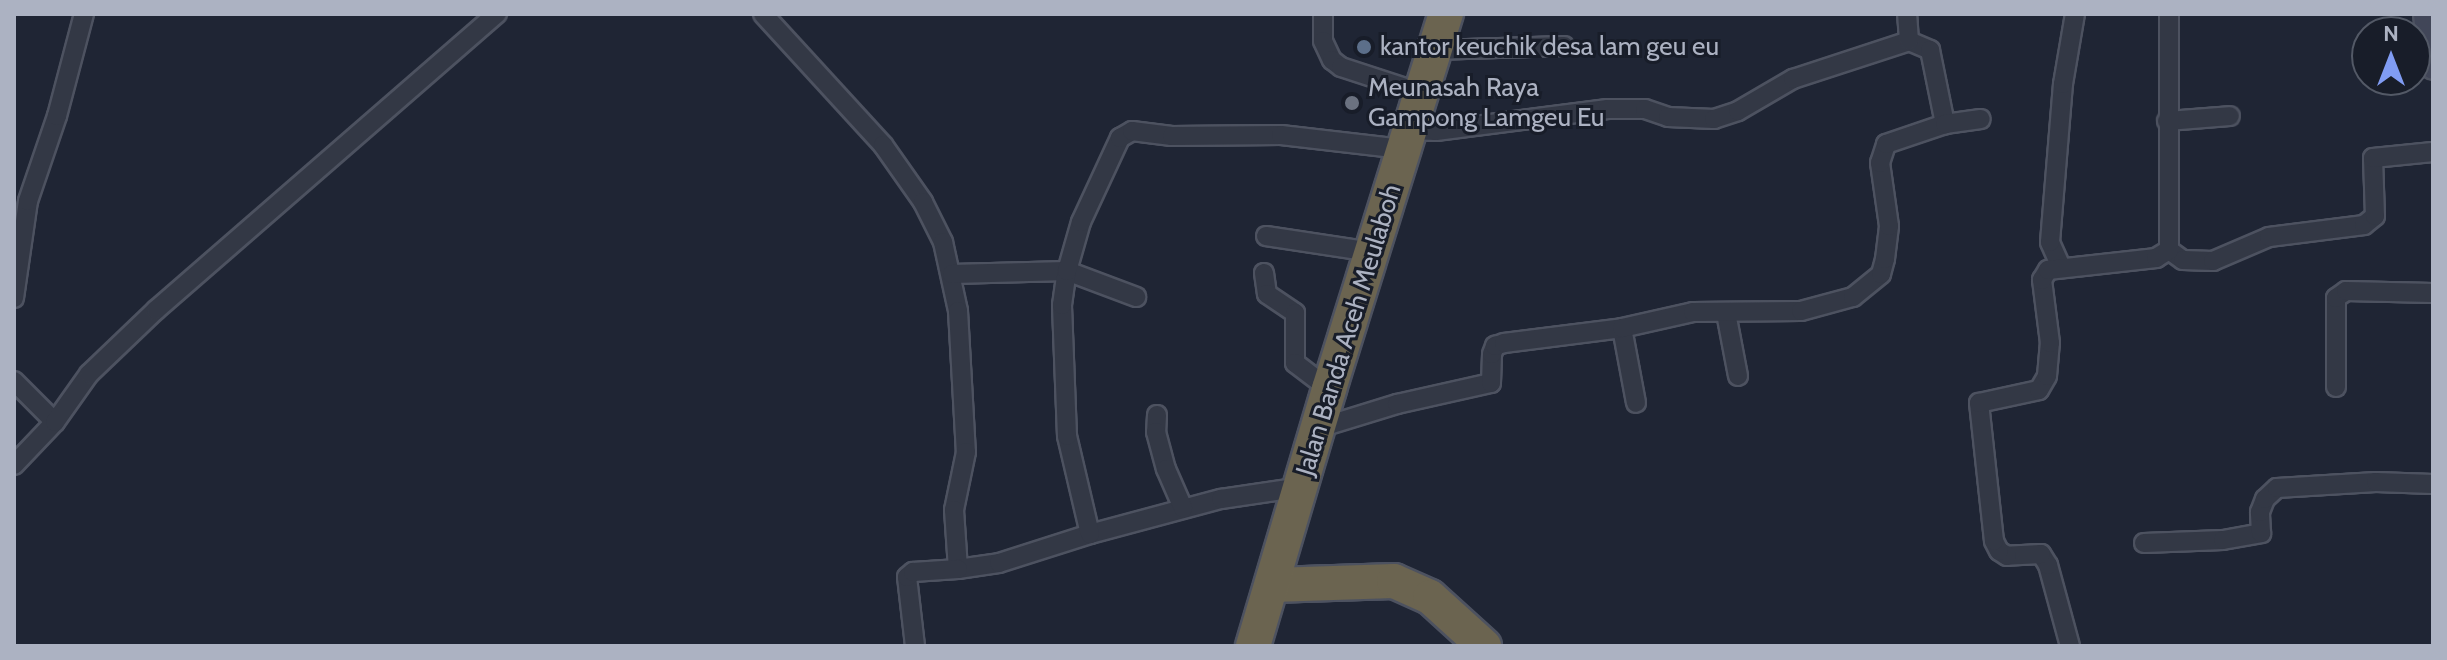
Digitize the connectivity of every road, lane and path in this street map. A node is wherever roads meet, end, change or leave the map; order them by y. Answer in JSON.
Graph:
{"nodes":[{"id":1,"x":84,"y":14,"type":"edge"},
{"id":2,"x":497,"y":14,"type":"edge"},
{"id":3,"x":763,"y":14,"type":"edge"},
{"id":4,"x":1323,"y":14,"type":"edge"},
{"id":5,"x":1446,"y":14,"type":"edge"},
{"id":6,"x":1907,"y":14,"type":"edge"},
{"id":7,"x":2075,"y":14,"type":"edge"},
{"id":8,"x":2169,"y":14,"type":"edge"},
{"id":9,"x":2427,"y":14,"type":"edge"},
{"id":10,"x":1909,"y":41,"type":"junction"},
{"id":11,"x":1564,"y":46,"type":"dead end"},
{"id":12,"x":1434,"y":50,"type":"junction"},
{"id":13,"x":2433,"y":66,"type":"edge"},
{"id":14,"x":1421,"y":93,"type":"junction"},
{"id":15,"x":2230,"y":116,"type":"dead end"},
{"id":16,"x":1981,"y":119,"type":"dead end"},
{"id":17,"x":2167,"y":121,"type":"junction"},
{"id":18,"x":1945,"y":124,"type":"junction"},
{"id":19,"x":1406,"y":139,"type":"junction"},
{"id":20,"x":2433,"y":152,"type":"edge"},
{"id":21,"x":1266,"y":236,"type":"dead end"},
{"id":22,"x":2169,"y":250,"type":"junction"},
{"id":23,"x":1372,"y":252,"type":"junction"},
{"id":24,"x":2061,"y":267,"type":"junction"},
{"id":25,"x":1067,"y":271,"type":"junction"},
{"id":26,"x":1264,"y":273,"type":"dead end"},
{"id":27,"x":952,"y":274,"type":"junction"},
{"id":28,"x":2433,"y":293,"type":"edge"},
{"id":29,"x":1136,"y":297,"type":"dead end"},
{"id":30,"x":14,"y":298,"type":"edge"},
{"id":31,"x":1726,"y":313,"type":"junction"},
{"id":32,"x":1622,"y":328,"type":"junction"},
{"id":33,"x":1738,"y":376,"type":"dead end"},
{"id":34,"x":14,"y":381,"type":"edge"},
{"id":35,"x":2336,"y":387,"type":"dead end"},
{"id":36,"x":1329,"y":389,"type":"junction"},
{"id":37,"x":1636,"y":403,"type":"dead end"},
{"id":38,"x":1157,"y":415,"type":"dead end"},
{"id":39,"x":55,"y":422,"type":"junction"},
{"id":40,"x":1319,"y":428,"type":"junction"},
{"id":41,"x":14,"y":465,"type":"edge"},
{"id":42,"x":2433,"y":484,"type":"edge"},
{"id":43,"x":1302,"y":487,"type":"junction"},
{"id":44,"x":1183,"y":508,"type":"junction"},
{"id":45,"x":1090,"y":534,"type":"junction"},
{"id":46,"x":2144,"y":543,"type":"dead end"},
{"id":47,"x":958,"y":569,"type":"junction"},
{"id":48,"x":1273,"y":585,"type":"junction"},
{"id":49,"x":915,"y":646,"type":"edge"},
{"id":50,"x":1253,"y":646,"type":"edge"},
{"id":51,"x":1484,"y":646,"type":"edge"},
{"id":52,"x":2070,"y":646,"type":"edge"}],
"edges":[{"from":1,"to":30,"type":"street"},
{"from":2,"to":39,"type":"street"},
{"from":3,"to":27,"type":"street"},
{"from":4,"to":14,"type":"street"},
{"from":5,"to":12,"type":"highway","name":"Jalan Banda Aceh Meulaboh"},
{"from":6,"to":10,"type":"street"},
{"from":7,"to":24,"type":"street"},
{"from":8,"to":17,"type":"street"},
{"from":9,"to":13,"type":"street"},
{"from":10,"to":18,"type":"street"},
{"from":10,"to":19,"type":"street"},
{"from":11,"to":12,"type":"street"},
{"from":12,"to":14,"type":"highway","name":"Jalan Banda Aceh Meulaboh"},
{"from":14,"to":19,"type":"highway","name":"Jalan Banda Aceh Meulaboh"},
{"from":15,"to":17,"type":"street"},
{"from":16,"to":18,"type":"street"},
{"from":17,"to":22,"type":"street"},
{"from":18,"to":31,"type":"street"},
{"from":19,"to":23,"type":"highway","name":"Jalan Banda Aceh Meulaboh"},
{"from":19,"to":25,"type":"street"},
{"from":20,"to":22,"type":"street"},
{"from":21,"to":23,"type":"street"},
{"from":22,"to":24,"type":"street"},
{"from":23,"to":36,"type":"highway","name":"Jalan Banda Aceh Meulaboh"},
{"from":24,"to":52,"type":"street"},
{"from":25,"to":27,"type":"street"},
{"from":25,"to":29,"type":"street"},
{"from":25,"to":45,"type":"street"},
{"from":26,"to":36,"type":"street"},
{"from":27,"to":47,"type":"street"},
{"from":28,"to":35,"type":"street"},
{"from":31,"to":32,"type":"street"},
{"from":31,"to":33,"type":"street"},
{"from":32,"to":37,"type":"street"},
{"from":32,"to":40,"type":"street"},
{"from":34,"to":39,"type":"street"},
{"from":36,"to":40,"type":"highway","name":"Jalan Banda Aceh Meulaboh"},
{"from":38,"to":44,"type":"street"},
{"from":39,"to":41,"type":"street"},
{"from":40,"to":43,"type":"highway","name":"Jalan Banda Aceh Meulaboh"},
{"from":42,"to":46,"type":"street"},
{"from":43,"to":44,"type":"street"},
{"from":43,"to":48,"type":"highway","name":"Jalan Banda Aceh Meulaboh"},
{"from":44,"to":45,"type":"street"},
{"from":45,"to":47,"type":"street"},
{"from":47,"to":49,"type":"street"},
{"from":48,"to":50,"type":"highway","name":"Jalan Banda Aceh Meulaboh"},
{"from":48,"to":51,"type":"highway"}]}
